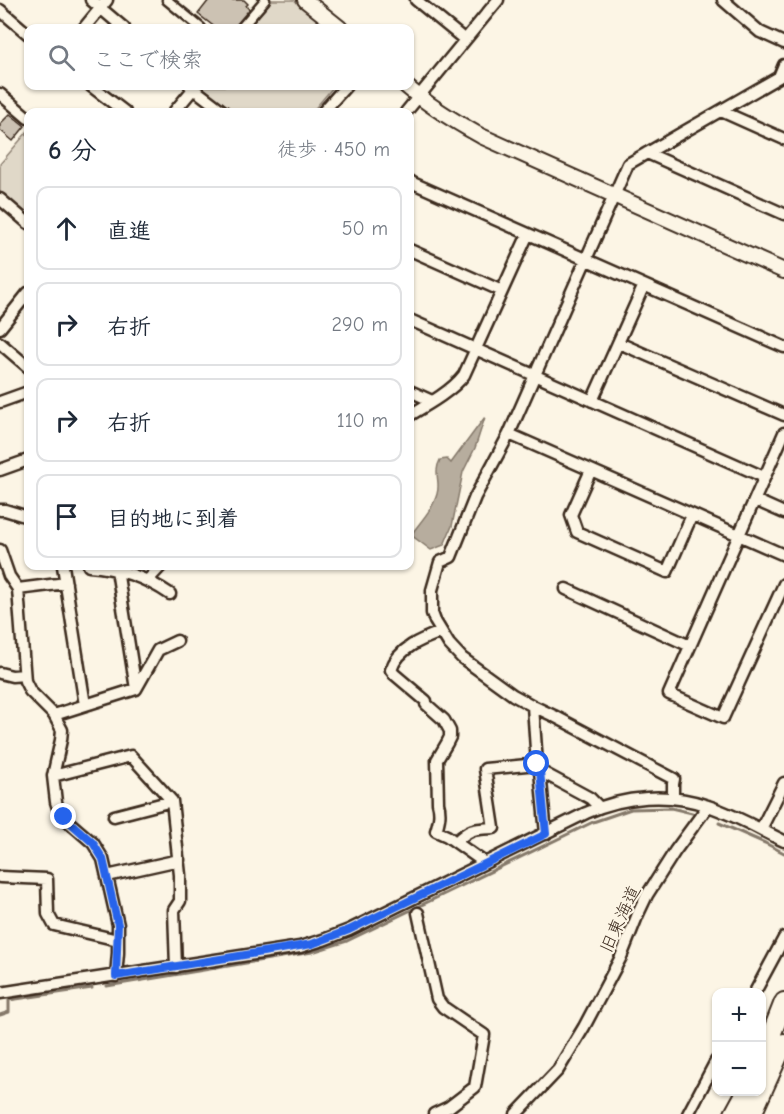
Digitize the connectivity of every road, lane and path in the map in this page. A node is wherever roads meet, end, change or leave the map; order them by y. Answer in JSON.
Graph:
{"nodes":[{"id":1,"x":91,"y":0,"type":"edge"},
{"id":2,"x":167,"y":0,"type":"edge"},
{"id":3,"x":265,"y":0,"type":"edge"},
{"id":4,"x":305,"y":0,"type":"edge"},
{"id":5,"x":498,"y":0,"type":"edge"},
{"id":6,"x":723,"y":0,"type":"edge"},
{"id":7,"x":418,"y":1,"type":"edge"},
{"id":8,"x":104,"y":4,"type":"edge"},
{"id":9,"x":0,"y":10,"type":"edge"},
{"id":10,"x":87,"y":24,"type":"edge"},
{"id":11,"x":121,"y":24,"type":"edge"},
{"id":12,"x":196,"y":24,"type":"edge"},
{"id":13,"x":245,"y":24,"type":"edge"},
{"id":14,"x":335,"y":24,"type":"edge"},
{"id":15,"x":24,"y":31,"type":"edge"},
{"id":16,"x":465,"y":40,"type":"junction"},
{"id":17,"x":784,"y":42,"type":"edge"},
{"id":18,"x":784,"y":65,"type":"edge"},
{"id":19,"x":97,"y":90,"type":"edge"},
{"id":20,"x":190,"y":90,"type":"edge"},
{"id":21,"x":198,"y":90,"type":"edge"},
{"id":22,"x":342,"y":90,"type":"edge"},
{"id":23,"x":411,"y":90,"type":"edge"},
{"id":24,"x":0,"y":94,"type":"edge"},
{"id":25,"x":419,"y":97,"type":"junction"},
{"id":26,"x":119,"y":108,"type":"edge"},
{"id":27,"x":177,"y":108,"type":"edge"},
{"id":28,"x":219,"y":108,"type":"edge"},
{"id":29,"x":326,"y":108,"type":"edge"},
{"id":30,"x":409,"y":108,"type":"edge"},
{"id":31,"x":721,"y":111,"type":"junction"},
{"id":32,"x":24,"y":115,"type":"edge"},
{"id":33,"x":784,"y":139,"type":"edge"},
{"id":34,"x":647,"y":153,"type":"junction"},
{"id":35,"x":414,"y":183,"type":"edge"},
{"id":36,"x":614,"y":195,"type":"junction"},
{"id":37,"x":0,"y":200,"type":"edge"},
{"id":38,"x":784,"y":214,"type":"edge"},
{"id":39,"x":24,"y":220,"type":"edge"},
{"id":40,"x":528,"y":234,"type":"junction"},
{"id":41,"x":414,"y":252,"type":"edge"},
{"id":42,"x":586,"y":259,"type":"junction"},
{"id":43,"x":784,"y":272,"type":"edge"},
{"id":44,"x":644,"y":285,"type":"junction"},
{"id":45,"x":502,"y":291,"type":"junction"},
{"id":46,"x":24,"y":298,"type":"edge"},
{"id":47,"x":414,"y":322,"type":"edge"},
{"id":48,"x":0,"y":328,"type":"edge"},
{"id":49,"x":0,"y":343,"type":"edge"},
{"id":50,"x":619,"y":343,"type":"junction"},
{"id":51,"x":784,"y":347,"type":"edge"},
{"id":52,"x":476,"y":350,"type":"junction"},
{"id":53,"x":24,"y":364,"type":"edge"},
{"id":54,"x":534,"y":375,"type":"junction"},
{"id":55,"x":24,"y":393,"type":"edge"},
{"id":56,"x":414,"y":393,"type":"edge"},
{"id":57,"x":432,"y":401,"type":"junction"},
{"id":58,"x":592,"y":401,"type":"junction"},
{"id":59,"x":0,"y":402,"type":"edge"},
{"id":60,"x":414,"y":412,"type":"edge"},
{"id":61,"x":784,"y":416,"type":"edge"},
{"id":62,"x":784,"y":433,"type":"edge"},
{"id":63,"x":509,"y":434,"type":"junction"},
{"id":64,"x":24,"y":461,"type":"edge"},
{"id":65,"x":0,"y":470,"type":"edge"},
{"id":66,"x":591,"y":470,"type":"junction"},
{"id":67,"x":764,"y":477,"type":"junction"},
{"id":68,"x":755,"y":500,"type":"junction"},
{"id":69,"x":0,"y":510,"type":"edge"},
{"id":70,"x":784,"y":513,"type":"edge"},
{"id":71,"x":693,"y":515,"type":"junction"},
{"id":72,"x":24,"y":516,"type":"edge"},
{"id":73,"x":739,"y":536,"type":"junction"},
{"id":74,"x":0,"y":550,"type":"edge"},
{"id":75,"x":784,"y":555,"type":"edge"},
{"id":76,"x":64,"y":570,"type":"edge"},
{"id":77,"x":117,"y":570,"type":"joint"},
{"id":78,"x":157,"y":570,"type":"edge"},
{"id":79,"x":147,"y":581,"type":"junction"},
{"id":80,"x":66,"y":583,"type":"junction"},
{"id":81,"x":784,"y":584,"type":"edge"},
{"id":82,"x":18,"y":589,"type":"junction"},
{"id":83,"x":566,"y":589,"type":"dead end"},
{"id":84,"x":170,"y":594,"type":"dead end"},
{"id":85,"x":441,"y":632,"type":"junction"},
{"id":86,"x":177,"y":641,"type":"dead end"},
{"id":87,"x":690,"y":646,"type":"junction"},
{"id":88,"x":0,"y":673,"type":"edge"},
{"id":89,"x":24,"y":675,"type":"junction"},
{"id":90,"x":136,"y":689,"type":"junction"},
{"id":91,"x":85,"y":705,"type":"junction"},
{"id":92,"x":533,"y":706,"type":"junction"},
{"id":93,"x":54,"y":715,"type":"junction"},
{"id":94,"x":538,"y":767,"type":"junction"},
{"id":95,"x":53,"y":776,"type":"junction"},
{"id":96,"x":784,"y":783,"type":"edge"},
{"id":97,"x":673,"y":798,"type":"junction"},
{"id":98,"x":172,"y":801,"type":"junction"},
{"id":99,"x":708,"y":806,"type":"junction"},
{"id":100,"x":599,"y":807,"type":"junction"},
{"id":101,"x":114,"y":816,"type":"dead end"},
{"id":102,"x":761,"y":829,"type":"junction"},
{"id":103,"x":546,"y":834,"type":"junction"},
{"id":104,"x":784,"y":841,"type":"edge"},
{"id":105,"x":456,"y":842,"type":"junction"},
{"id":106,"x":179,"y":860,"type":"junction"},
{"id":107,"x":485,"y":863,"type":"junction"},
{"id":108,"x":108,"y":876,"type":"junction"},
{"id":109,"x":0,"y":877,"type":"edge"},
{"id":110,"x":418,"y":913,"type":"dead end"},
{"id":111,"x":784,"y":938,"type":"edge"},
{"id":112,"x":118,"y":940,"type":"junction"},
{"id":113,"x":176,"y":967,"type":"junction"},
{"id":114,"x":116,"y":976,"type":"junction"},
{"id":115,"x":758,"y":988,"type":"edge"},
{"id":116,"x":0,"y":993,"type":"edge"},
{"id":117,"x":784,"y":1002,"type":"edge"},
{"id":118,"x":784,"y":1042,"type":"edge"},
{"id":119,"x":766,"y":1048,"type":"edge"},
{"id":120,"x":712,"y":1070,"type":"edge"},
{"id":121,"x":744,"y":1096,"type":"edge"},
{"id":122,"x":434,"y":1114,"type":"edge"},
{"id":123,"x":516,"y":1114,"type":"edge"},
{"id":124,"x":688,"y":1114,"type":"edge"},
{"id":125,"x":734,"y":1114,"type":"edge"},
{"id":126,"x":752,"y":1114,"type":"edge"}],
"edges":[{"from":1,"to":8,"type":"street"},
{"from":2,"to":12,"type":"street"},
{"from":3,"to":13,"type":"street"},
{"from":4,"to":14,"type":"street"},
{"from":5,"to":16,"type":"street"},
{"from":6,"to":17,"type":"street"},
{"from":7,"to":16,"type":"street"},
{"from":8,"to":10,"type":"street"},
{"from":8,"to":11,"type":"street"},
{"from":9,"to":15,"type":"street"},
{"from":16,"to":25,"type":"street"},
{"from":18,"to":31,"type":"street"},
{"from":19,"to":26,"type":"street"},
{"from":20,"to":27,"type":"street"},
{"from":21,"to":28,"type":"street"},
{"from":22,"to":29,"type":"street"},
{"from":23,"to":25,"type":"street"},
{"from":24,"to":32,"type":"street"},
{"from":25,"to":30,"type":"street"},
{"from":25,"to":36,"type":"street"},
{"from":31,"to":33,"type":"street"},
{"from":31,"to":34,"type":"street"},
{"from":34,"to":36,"type":"street"},
{"from":34,"to":38,"type":"street"},
{"from":35,"to":40,"type":"street"},
{"from":36,"to":42,"type":"street"},
{"from":36,"to":43,"type":"street"},
{"from":37,"to":39,"type":"street"},
{"from":40,"to":42,"type":"street"},
{"from":40,"to":45,"type":"street"},
{"from":41,"to":45,"type":"street"},
{"from":42,"to":44,"type":"street"},
{"from":42,"to":54,"type":"street"},
{"from":44,"to":50,"type":"street"},
{"from":44,"to":51,"type":"street"},
{"from":45,"to":52,"type":"street"},
{"from":46,"to":48,"type":"street"},
{"from":47,"to":52,"type":"street"},
{"from":49,"to":53,"type":"street"},
{"from":50,"to":58,"type":"street"},
{"from":50,"to":61,"type":"street"},
{"from":52,"to":54,"type":"street"},
{"from":52,"to":57,"type":"street"},
{"from":54,"to":58,"type":"street"},
{"from":54,"to":63,"type":"street"},
{"from":55,"to":59,"type":"street"},
{"from":56,"to":57,"type":"street"},
{"from":57,"to":60,"type":"street"},
{"from":58,"to":67,"type":"street"},
{"from":62,"to":67,"type":"street"},
{"from":63,"to":66,"type":"street"},
{"from":63,"to":85,"type":"street"},
{"from":64,"to":65,"type":"street"},
{"from":66,"to":71,"type":"street"},
{"from":66,"to":71,"type":"street"},
{"from":67,"to":68,"type":"street"},
{"from":68,"to":70,"type":"street"},
{"from":68,"to":73,"type":"street"},
{"from":69,"to":72,"type":"street"},
{"from":71,"to":73,"type":"street"},
{"from":73,"to":75,"type":"street"},
{"from":73,"to":87,"type":"street"},
{"from":74,"to":82,"type":"street"},
{"from":76,"to":80,"type":"street"},
{"from":77,"to":79,"type":"street"},
{"from":77,"to":90,"type":"street"},
{"from":78,"to":79,"type":"street"},
{"from":79,"to":84,"type":"street"},
{"from":80,"to":82,"type":"street"},
{"from":80,"to":91,"type":"street"},
{"from":81,"to":87,"type":"street"},
{"from":82,"to":89,"type":"street"},
{"from":83,"to":87,"type":"street"},
{"from":85,"to":92,"type":"street"},
{"from":85,"to":105,"type":"street"},
{"from":86,"to":90,"type":"street"},
{"from":88,"to":89,"type":"street"},
{"from":89,"to":93,"type":"street"},
{"from":90,"to":91,"type":"street"},
{"from":91,"to":93,"type":"street"},
{"from":92,"to":94,"type":"street"},
{"from":92,"to":97,"type":"street"},
{"from":93,"to":95,"type":"street"},
{"from":94,"to":100,"type":"street"},
{"from":94,"to":103,"type":"street"},
{"from":94,"to":105,"type":"street"},
{"from":95,"to":98,"type":"street"},
{"from":95,"to":108,"type":"street"},
{"from":96,"to":102,"type":"street"},
{"from":97,"to":99,"type":"street"},
{"from":97,"to":100,"type":"street"},
{"from":98,"to":101,"type":"street"},
{"from":98,"to":106,"type":"street"},
{"from":99,"to":102,"type":"street"},
{"from":99,"to":123,"type":"street","name":"旧東海道"},
{"from":100,"to":103,"type":"street"},
{"from":102,"to":104,"type":"street"},
{"from":103,"to":107,"type":"street"},
{"from":105,"to":107,"type":"street"},
{"from":106,"to":108,"type":"street"},
{"from":106,"to":113,"type":"street"},
{"from":107,"to":113,"type":"street"},
{"from":108,"to":112,"type":"street"},
{"from":109,"to":112,"type":"street"},
{"from":110,"to":122,"type":"street"},
{"from":111,"to":115,"type":"street"},
{"from":112,"to":114,"type":"street"},
{"from":113,"to":114,"type":"street"},
{"from":114,"to":116,"type":"street"},
{"from":117,"to":119,"type":"highway"},
{"from":118,"to":126,"type":"highway"},
{"from":120,"to":124,"type":"street"},
{"from":121,"to":125,"type":"highway"}]}
